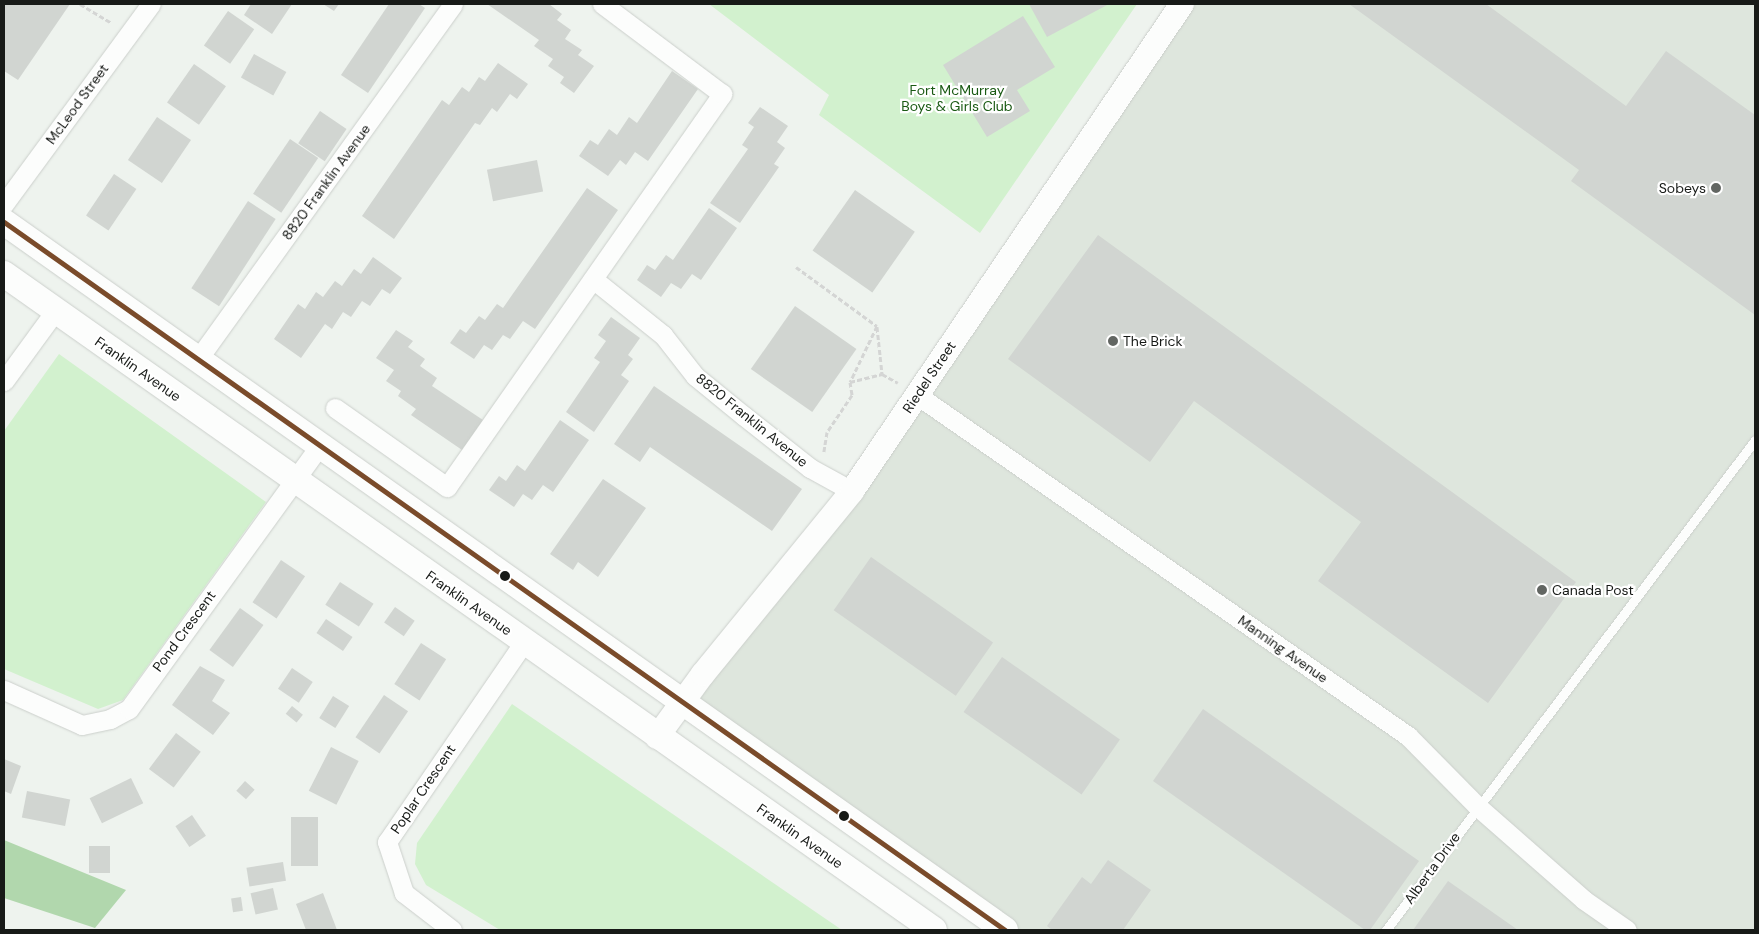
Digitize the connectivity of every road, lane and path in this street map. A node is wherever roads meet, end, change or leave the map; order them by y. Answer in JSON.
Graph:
{"nodes":[{"id":1,"x":80,"y":4,"type":"edge"},
{"id":2,"x":151,"y":4,"type":"edge"},
{"id":3,"x":453,"y":4,"type":"edge"},
{"id":4,"x":602,"y":4,"type":"edge"},
{"id":5,"x":1182,"y":4,"type":"edge"},
{"id":6,"x":129,"y":34,"type":"junction"},
{"id":7,"x":4,"y":204,"type":"edge"},
{"id":8,"x":4,"y":222,"type":"edge"},
{"id":9,"x":796,"y":267,"type":"dead end"},
{"id":10,"x":4,"y":274,"type":"edge"},
{"id":11,"x":593,"y":279,"type":"junction"},
{"id":12,"x":55,"y":311,"type":"junction"},
{"id":13,"x":877,"y":326,"type":"junction"},
{"id":14,"x":198,"y":360,"type":"junction"},
{"id":15,"x":882,"y":374,"type":"junction"},
{"id":16,"x":4,"y":381,"type":"edge"},
{"id":17,"x":850,"y":382,"type":"junction"},
{"id":18,"x":917,"y":394,"type":"junction"},
{"id":19,"x":335,"y":408,"type":"dead end"},
{"id":20,"x":1755,"y":440,"type":"edge"},
{"id":21,"x":320,"y":445,"type":"junction"},
{"id":22,"x":824,"y":452,"type":"dead end"},
{"id":23,"x":294,"y":480,"type":"junction"},
{"id":24,"x":852,"y":491,"type":"junction"},
{"id":25,"x":524,"y":642,"type":"junction"},
{"id":26,"x":4,"y":690,"type":"edge"},
{"id":27,"x":682,"y":704,"type":"junction"},
{"id":28,"x":657,"y":737,"type":"junction"},
{"id":29,"x":1477,"y":806,"type":"junction"},
{"id":30,"x":452,"y":930,"type":"edge"},
{"id":31,"x":934,"y":930,"type":"edge"},
{"id":32,"x":1005,"y":930,"type":"edge"},
{"id":33,"x":1386,"y":930,"type":"edge"},
{"id":34,"x":1627,"y":930,"type":"edge"}],
"edges":[{"from":1,"to":6,"type":"path"},
{"from":2,"to":6,"type":"street","name":"McLeod Street"},
{"from":3,"to":14,"type":"street","name":"8820 Franklin Avenue"},
{"from":4,"to":11,"type":"street"},
{"from":5,"to":18,"type":"street","name":"Riedel Street"},
{"from":6,"to":7,"type":"street","name":"McLeod Street"},
{"from":8,"to":14,"type":"main road"},
{"from":9,"to":13,"type":"path"},
{"from":10,"to":12,"type":"main road","name":"Franklin Avenue"},
{"from":11,"to":19,"type":"street"},
{"from":11,"to":24,"type":"street","name":"8820 Franklin Avenue"},
{"from":12,"to":16,"type":"street"},
{"from":12,"to":23,"type":"main road","name":"Franklin Avenue"},
{"from":13,"to":15,"type":"path"},
{"from":13,"to":17,"type":"path"},
{"from":14,"to":21,"type":"main road"},
{"from":15,"to":17,"type":"path"},
{"from":15,"to":18,"type":"path"},
{"from":17,"to":22,"type":"path"},
{"from":18,"to":24,"type":"street","name":"Riedel Street"},
{"from":18,"to":29,"type":"street","name":"Manning Avenue"},
{"from":20,"to":29,"type":"lane","name":"Alberta Drive"},
{"from":21,"to":23,"type":"street","name":"Pond Crescent"},
{"from":21,"to":27,"type":"main road"},
{"from":23,"to":25,"type":"main road","name":"Franklin Avenue"},
{"from":23,"to":26,"type":"street","name":"Pond Crescent"},
{"from":24,"to":27,"type":"street","name":"Riedel Street"},
{"from":25,"to":28,"type":"main road","name":"Franklin Avenue"},
{"from":25,"to":30,"type":"street","name":"Poplar Crescent"},
{"from":27,"to":28,"type":"street","name":"Riedel Street"},
{"from":27,"to":32,"type":"main road"},
{"from":28,"to":31,"type":"main road","name":"Franklin Avenue"},
{"from":29,"to":33,"type":"lane","name":"Alberta Drive"},
{"from":29,"to":34,"type":"street","name":"Manning Avenue"}]}
